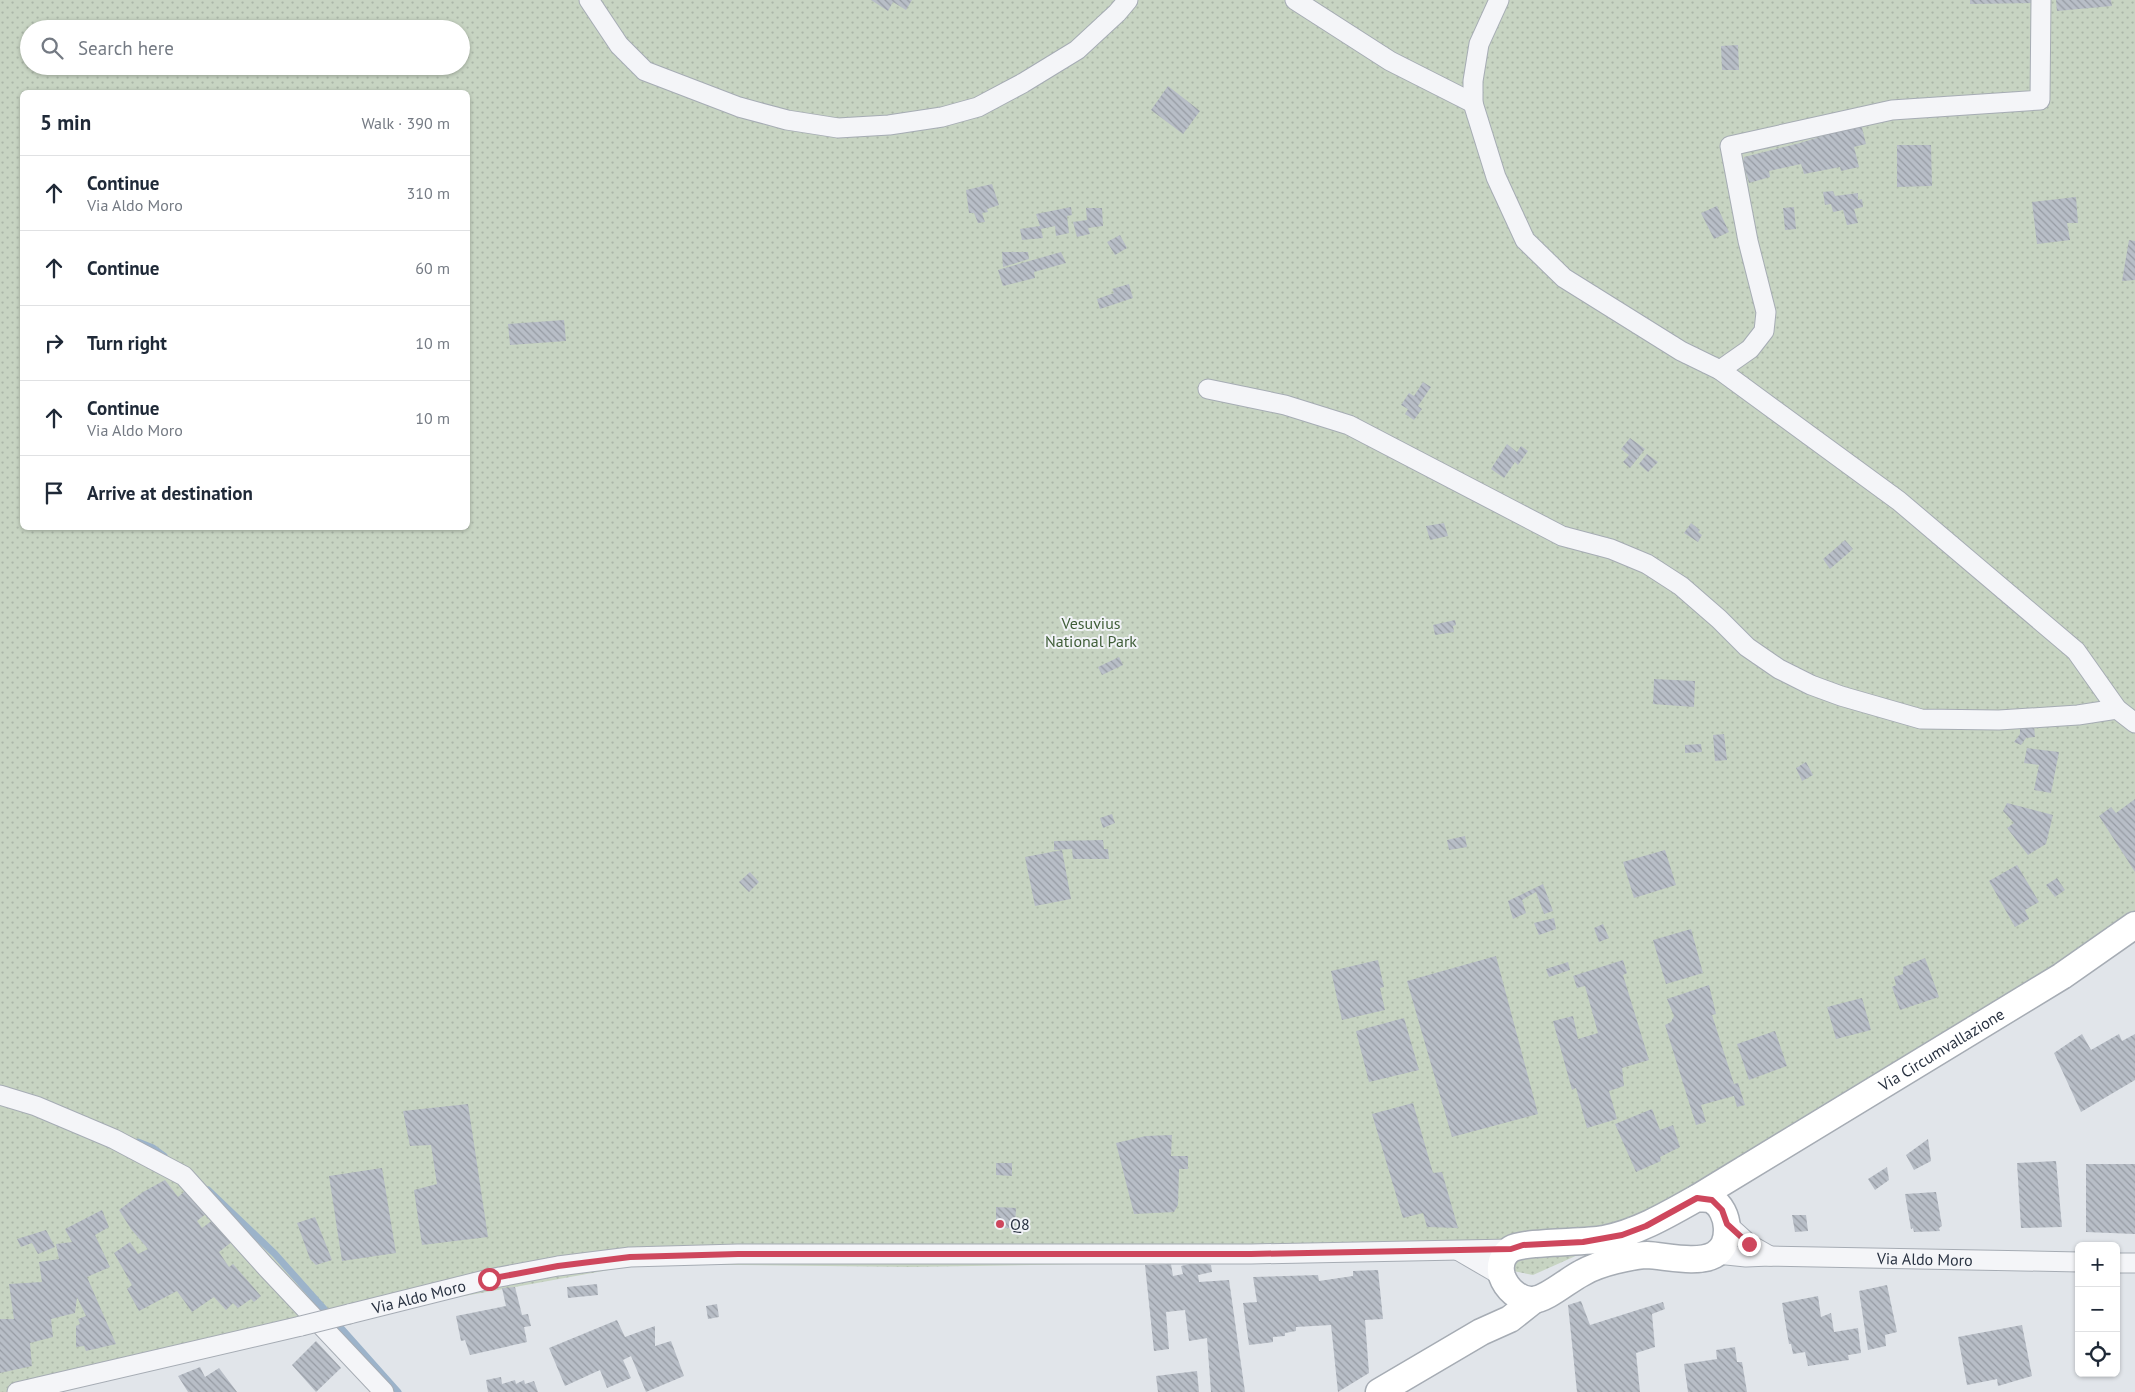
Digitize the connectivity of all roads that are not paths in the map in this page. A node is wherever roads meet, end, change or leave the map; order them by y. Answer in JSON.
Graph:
{"nodes":[{"id":1,"x":589,"y":0,"type":"edge"},
{"id":2,"x":1128,"y":0,"type":"edge"},
{"id":3,"x":1295,"y":0,"type":"edge"},
{"id":4,"x":1499,"y":0,"type":"edge"},
{"id":5,"x":2041,"y":0,"type":"edge"},
{"id":6,"x":1472,"y":103,"type":"junction"},
{"id":7,"x":1720,"y":370,"type":"junction"},
{"id":8,"x":1208,"y":389,"type":"dead end"},
{"id":9,"x":2117,"y":710,"type":"junction"},
{"id":10,"x":2135,"y":723,"type":"edge"},
{"id":11,"x":2135,"y":925,"type":"edge"},
{"id":12,"x":0,"y":1095,"type":"edge"},
{"id":13,"x":1747,"y":1169,"type":"junction"},
{"id":14,"x":1697,"y":1198,"type":"junction"},
{"id":15,"x":1725,"y":1217,"type":"junction"},
{"id":16,"x":1511,"y":1249,"type":"junction"},
{"id":17,"x":1459,"y":1251,"type":"junction"},
{"id":18,"x":1717,"y":1254,"type":"junction"},
{"id":19,"x":1770,"y":1256,"type":"junction"},
{"id":20,"x":2075,"y":1262,"type":"edge"},
{"id":21,"x":2120,"y":1263,"type":"edge"},
{"id":22,"x":2135,"y":1263,"type":"edge"},
{"id":23,"x":1504,"y":1280,"type":"junction"},
{"id":24,"x":1534,"y":1300,"type":"junction"},
{"id":25,"x":1481,"y":1332,"type":"junction"},
{"id":26,"x":18,"y":1392,"type":"edge"},
{"id":27,"x":384,"y":1392,"type":"edge"},
{"id":28,"x":1378,"y":1392,"type":"edge"}],
"edges":[{"from":1,"to":2,"type":"street"},
{"from":3,"to":6,"type":"street"},
{"from":4,"to":6,"type":"street"},
{"from":5,"to":7,"type":"street"},
{"from":6,"to":7,"type":"street"},
{"from":7,"to":9,"type":"street"},
{"from":8,"to":9,"type":"street"},
{"from":9,"to":10,"type":"street"},
{"from":11,"to":13,"type":"main road","name":"Via Circumvallazione"},
{"from":12,"to":27,"type":"street"},
{"from":13,"to":14,"type":"main road","name":"Via Circumvallazione"},
{"from":13,"to":15,"type":"main road","name":"Via Circumvallazione"},
{"from":14,"to":15,"type":"main road"},
{"from":14,"to":16,"type":"main road","name":"Via Circumvallazione"},
{"from":15,"to":18,"type":"main road","name":"Via Circumvallazione"},
{"from":15,"to":19,"type":"street","name":"Via Aldo Moro"},
{"from":16,"to":17,"type":"street","name":"Via Aldo Moro"},
{"from":16,"to":23,"type":"main road"},
{"from":17,"to":23,"type":"street"},
{"from":17,"to":26,"type":"street","name":"Via Aldo Moro","bridge":true},
{"from":18,"to":19,"type":"street","name":"Via Aldo Moro"},
{"from":18,"to":24,"type":"main road"},
{"from":19,"to":20,"type":"street","name":"Via Aldo Moro"},
{"from":21,"to":22,"type":"street"},
{"from":23,"to":24,"type":"main road"},
{"from":23,"to":25,"type":"main road"},
{"from":24,"to":25,"type":"main road"},
{"from":25,"to":28,"type":"main road"}]}
